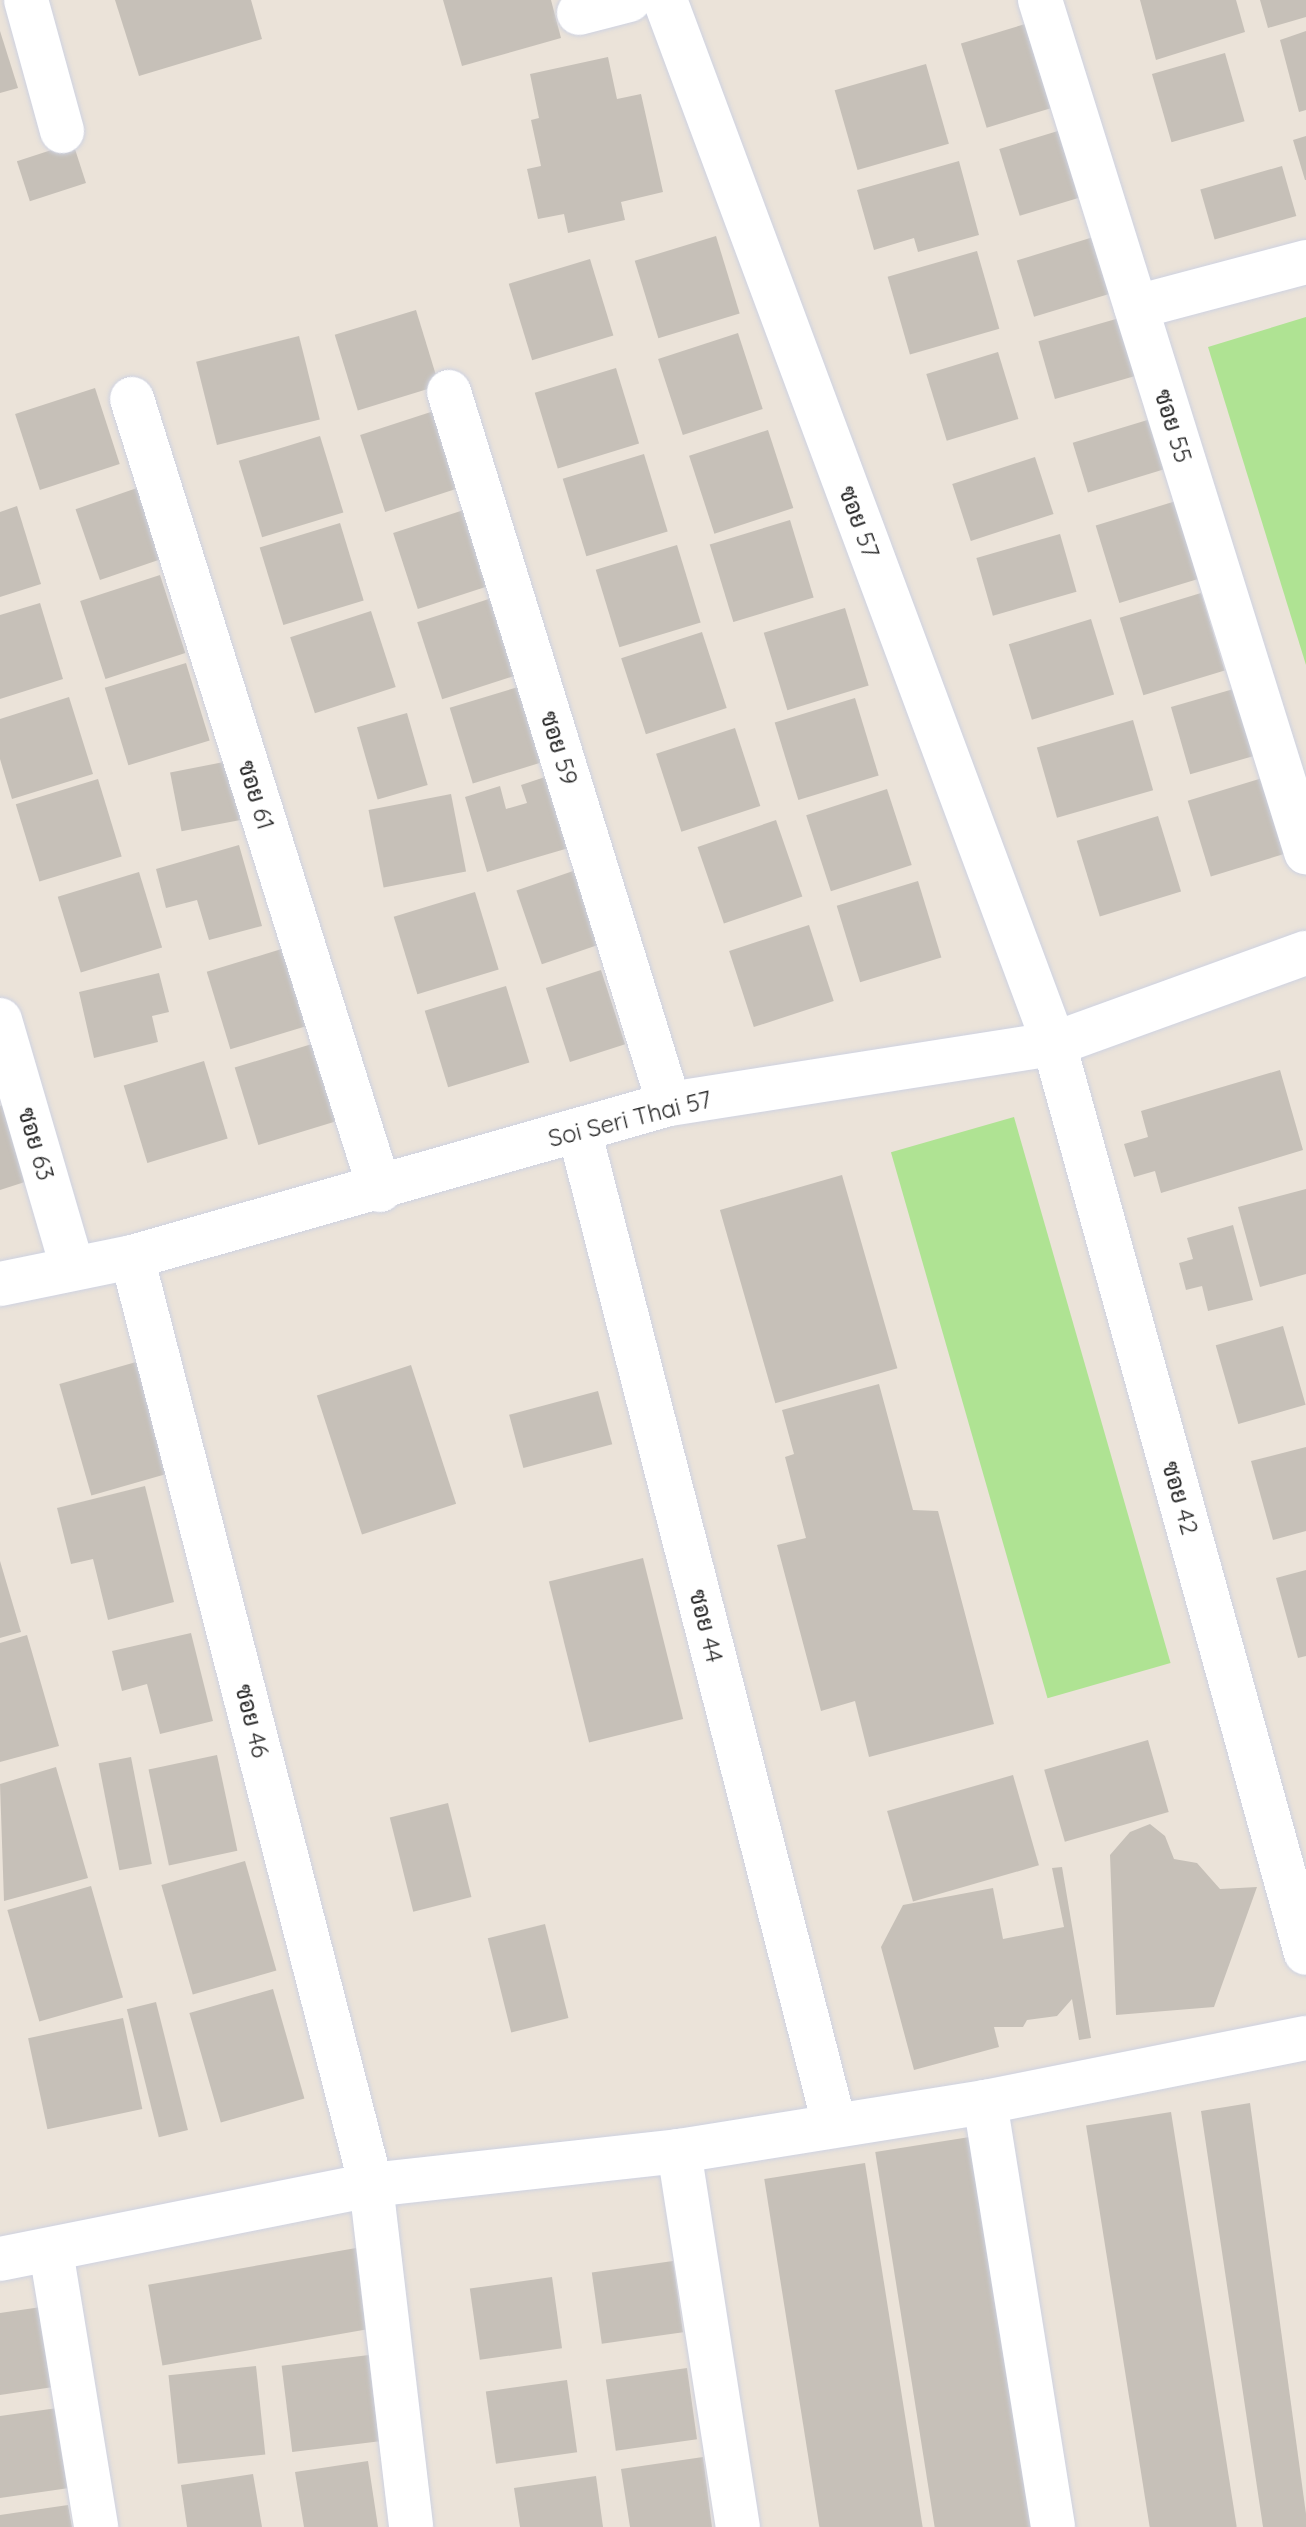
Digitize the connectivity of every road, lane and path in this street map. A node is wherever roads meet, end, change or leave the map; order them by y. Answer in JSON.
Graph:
{"nodes":[{"id":1,"x":26,"y":0,"type":"edge"},
{"id":2,"x":629,"y":0,"type":"edge"},
{"id":3,"x":665,"y":0,"type":"edge"},
{"id":4,"x":1040,"y":0,"type":"edge"},
{"id":5,"x":579,"y":13,"type":"dead end"},
{"id":6,"x":62,"y":131,"type":"dead end"},
{"id":7,"x":1306,"y":262,"type":"edge"},
{"id":8,"x":1136,"y":307,"type":"junction"},
{"id":9,"x":449,"y":392,"type":"dead end"},
{"id":10,"x":132,"y":399,"type":"dead end"},
{"id":11,"x":1306,"y":852,"type":"edge"},
{"id":12,"x":1306,"y":953,"type":"edge"},
{"id":13,"x":0,"y":1020,"type":"edge"},
{"id":14,"x":1054,"y":1044,"type":"junction"},
{"id":15,"x":669,"y":1104,"type":"junction"},
{"id":16,"x":579,"y":1130,"type":"junction"},
{"id":17,"x":380,"y":1190,"type":"junction"},
{"id":18,"x":132,"y":1257,"type":"junction"},
{"id":19,"x":72,"y":1267,"type":"junction"},
{"id":20,"x":0,"y":1284,"type":"edge"},
{"id":21,"x":1306,"y":1953,"type":"edge"},
{"id":22,"x":1306,"y":2038,"type":"edge"},
{"id":23,"x":985,"y":2102,"type":"junction"},
{"id":24,"x":834,"y":2123,"type":"junction"},
{"id":25,"x":679,"y":2151,"type":"junction"},
{"id":26,"x":371,"y":2185,"type":"junction"},
{"id":27,"x":51,"y":2251,"type":"junction"},
{"id":28,"x":0,"y":2259,"type":"edge"},
{"id":29,"x":96,"y":2527,"type":"edge"},
{"id":30,"x":411,"y":2527,"type":"edge"},
{"id":31,"x":738,"y":2527,"type":"edge"},
{"id":32,"x":1053,"y":2527,"type":"edge"}],
"edges":[{"from":1,"to":6,"type":"street"},
{"from":2,"to":5,"type":"street"},
{"from":3,"to":14,"type":"street","name":"ซอย 57"},
{"from":4,"to":8,"type":"street","name":"ซอย 55"},
{"from":7,"to":8,"type":"street"},
{"from":8,"to":11,"type":"street","name":"ซอย 55"},
{"from":9,"to":15,"type":"street","name":"ซอย 59"},
{"from":10,"to":17,"type":"street","name":"ซอย 61"},
{"from":12,"to":14,"type":"street","name":"Soi Seri Thai 57"},
{"from":13,"to":19,"type":"street","name":"ซอย 63"},
{"from":14,"to":15,"type":"street","name":"Soi Seri Thai 57"},
{"from":14,"to":21,"type":"street","name":"ซอย 42"},
{"from":15,"to":16,"type":"street","name":"Soi Seri Thai 57"},
{"from":16,"to":17,"type":"street","name":"Soi Seri Thai 57"},
{"from":16,"to":24,"type":"street","name":"ซอย 44"},
{"from":17,"to":18,"type":"street","name":"Soi Seri Thai 57"},
{"from":18,"to":19,"type":"street","name":"Soi Seri Thai 57"},
{"from":18,"to":26,"type":"street","name":"ซอย 46"},
{"from":19,"to":20,"type":"street","name":"Soi Seri Thai 57"},
{"from":22,"to":23,"type":"street"},
{"from":23,"to":24,"type":"street"},
{"from":23,"to":32,"type":"street"},
{"from":24,"to":25,"type":"street"},
{"from":25,"to":26,"type":"street"},
{"from":25,"to":31,"type":"street"},
{"from":26,"to":27,"type":"street"},
{"from":26,"to":30,"type":"street","name":"ซอย 46"},
{"from":27,"to":28,"type":"street"},
{"from":27,"to":29,"type":"street"}]}
